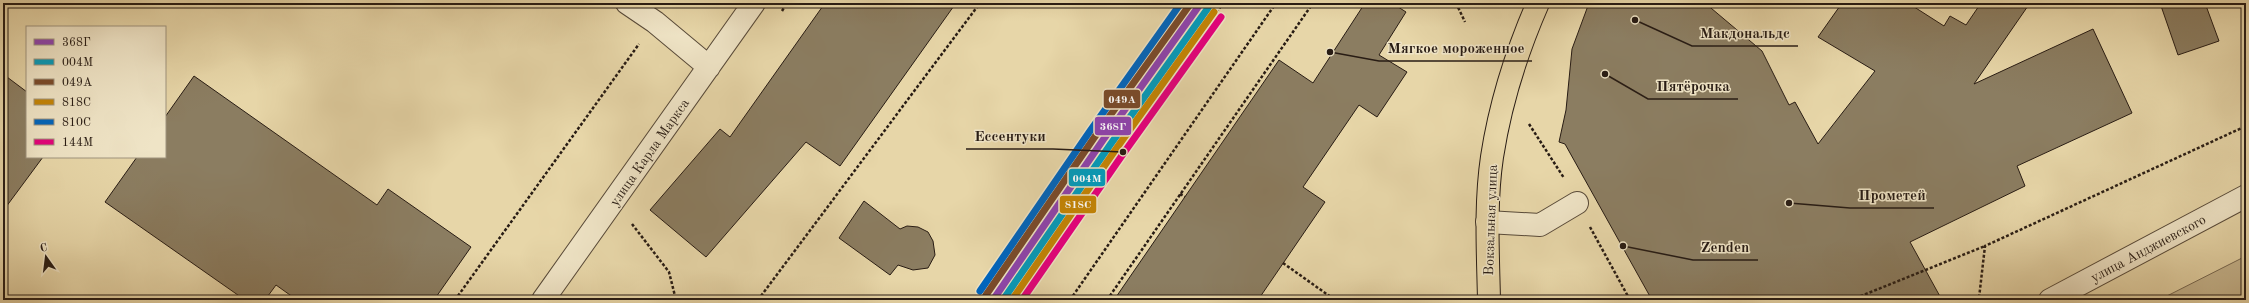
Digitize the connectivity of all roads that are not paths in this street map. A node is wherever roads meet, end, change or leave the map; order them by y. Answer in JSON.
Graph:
{"nodes":[{"id":1,"x":627,"y":3,"type":"edge"},
{"id":2,"x":754,"y":3,"type":"edge"},
{"id":3,"x":1538,"y":3,"type":"edge"},
{"id":4,"x":709,"y":67,"type":"junction"},
{"id":5,"x":2246,"y":196,"type":"edge"},
{"id":6,"x":1577,"y":203,"type":"road end"},
{"id":7,"x":1487,"y":222,"type":"junction"},
{"id":8,"x":543,"y":300,"type":"edge"},
{"id":9,"x":1489,"y":300,"type":"edge"},
{"id":10,"x":2050,"y":300,"type":"edge"}],
"edges":[{"from":1,"to":4,"type":"street"},
{"from":2,"to":4,"type":"street","name":"улица Карла Маркса"},
{"from":3,"to":7,"type":"main road","name":"Вокзальная улица"},
{"from":4,"to":8,"type":"street","name":"улица Карла Маркса"},
{"from":5,"to":10,"type":"street","name":"улица Анджиевского"},
{"from":6,"to":7,"type":"street"},
{"from":7,"to":9,"type":"main road","name":"Вокзальная улица"}]}
